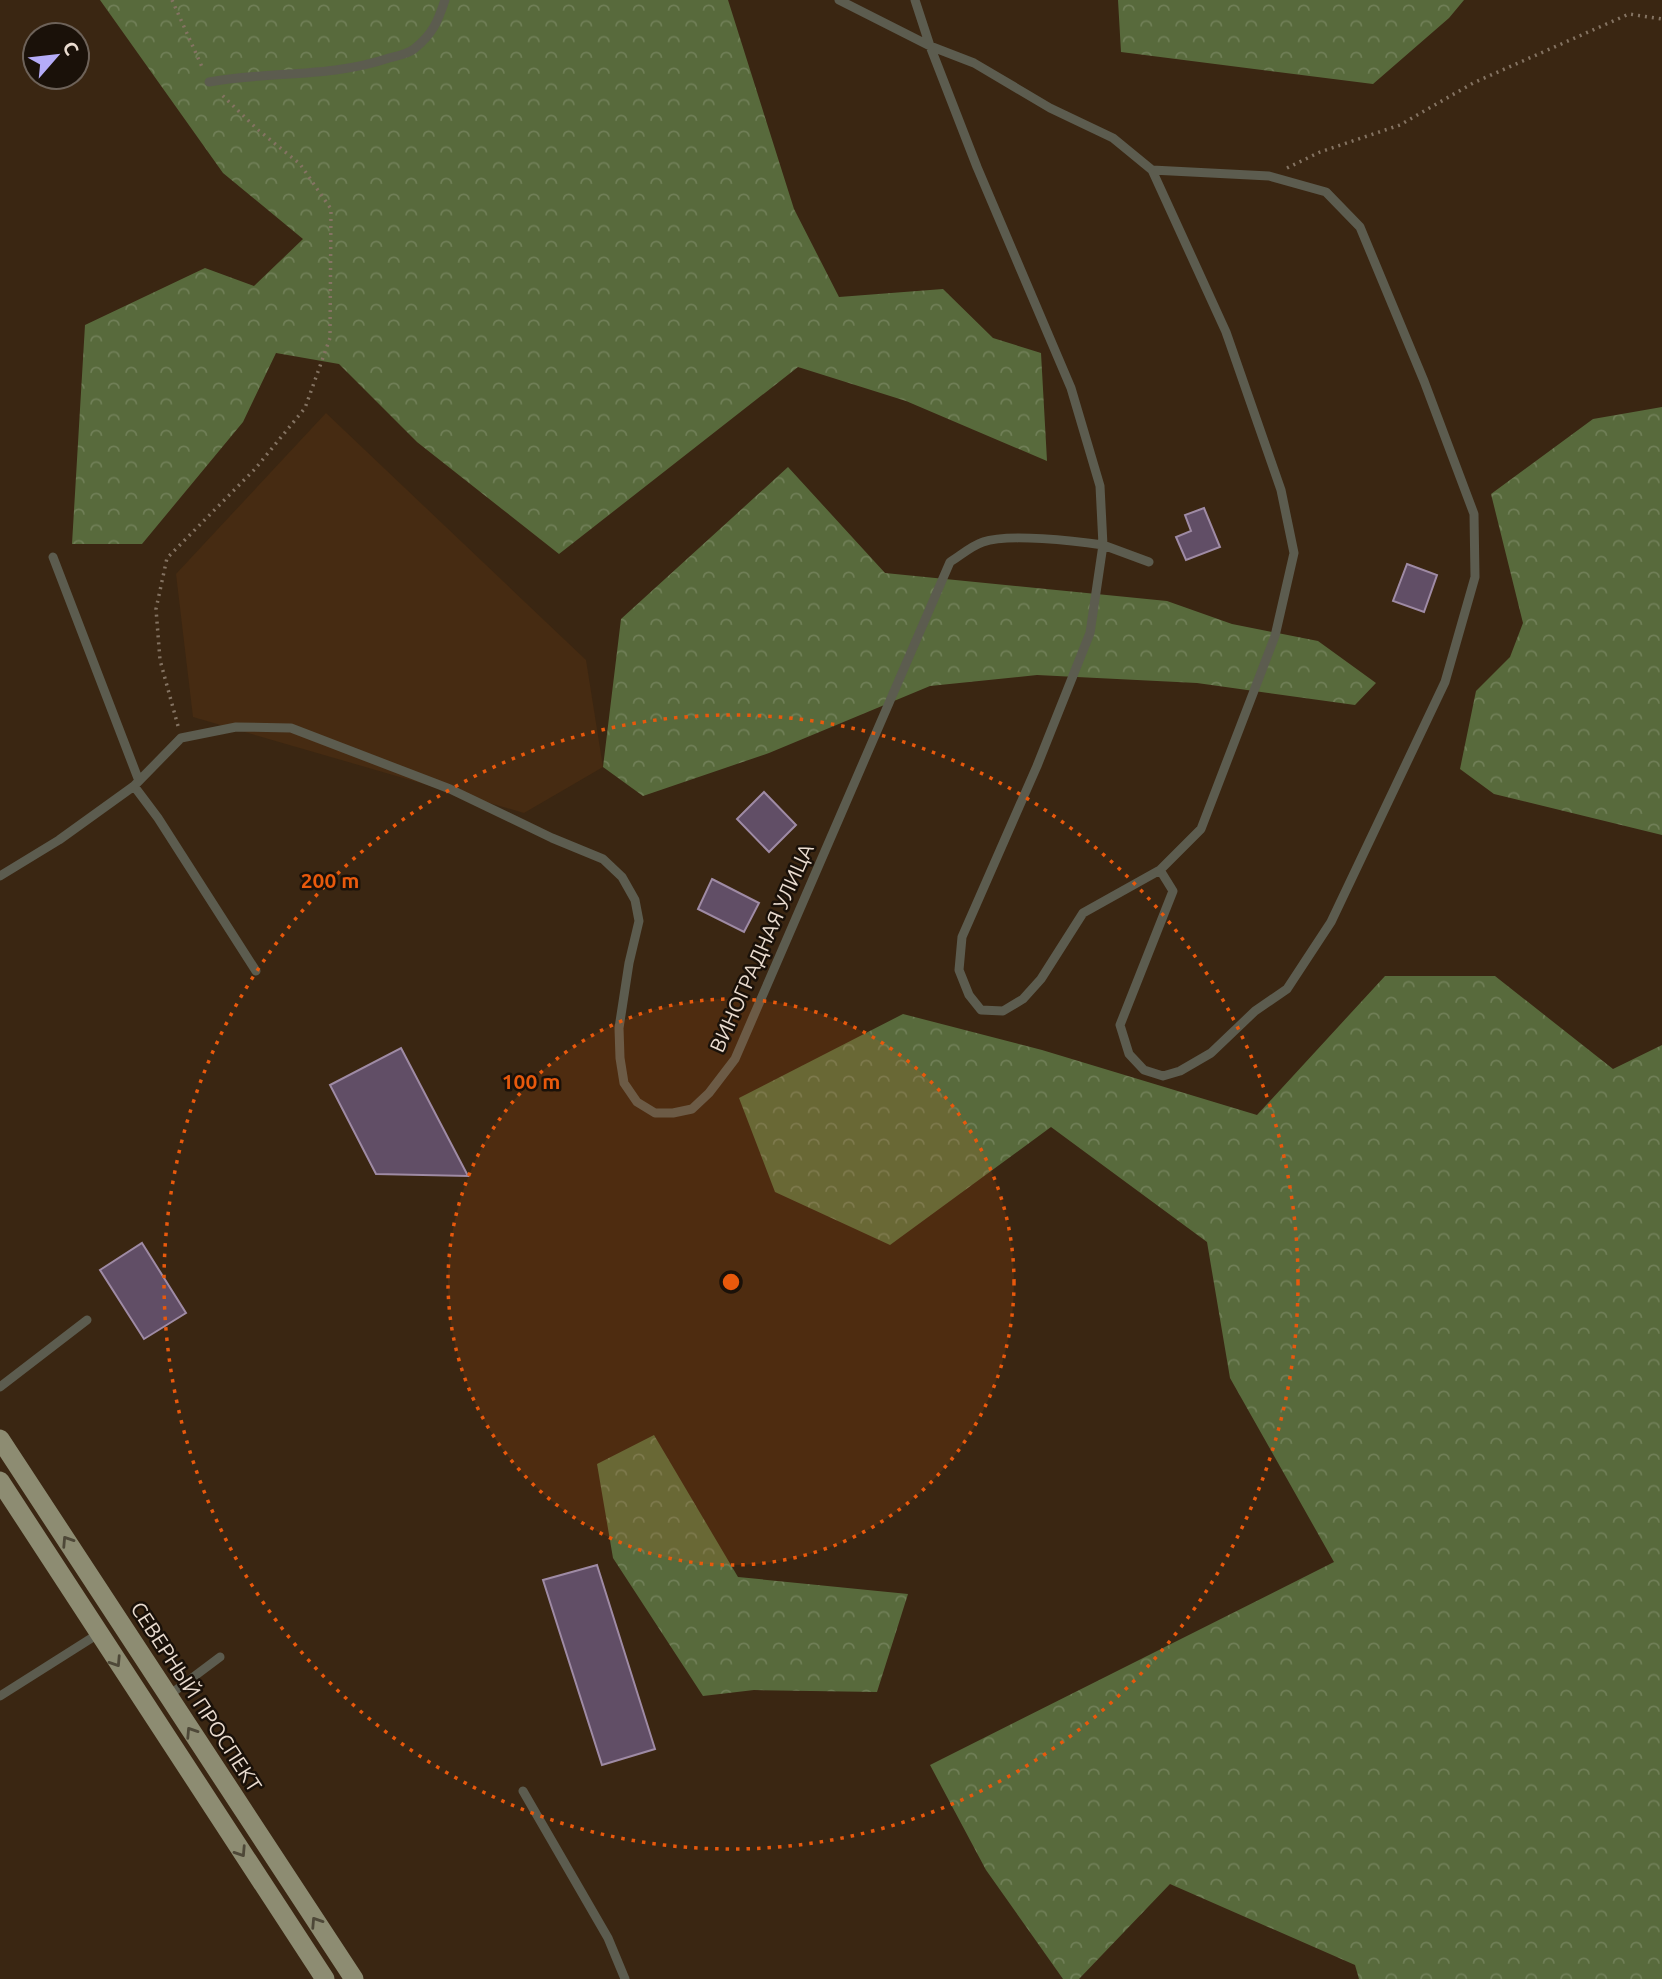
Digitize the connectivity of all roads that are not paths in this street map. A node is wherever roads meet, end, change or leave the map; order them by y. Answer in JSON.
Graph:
{"nodes":[{"id":1,"x":445,"y":0,"type":"edge"},
{"id":2,"x":839,"y":0,"type":"edge"},
{"id":3,"x":915,"y":0,"type":"edge"},
{"id":4,"x":929,"y":46,"type":"junction"},
{"id":5,"x":209,"y":82,"type":"road end"},
{"id":6,"x":1153,"y":170,"type":"junction"},
{"id":7,"x":1103,"y":545,"type":"junction"},
{"id":8,"x":53,"y":557,"type":"dead end"},
{"id":9,"x":1149,"y":562,"type":"dead end"},
{"id":10,"x":137,"y":783,"type":"junction"},
{"id":11,"x":1160,"y":870,"type":"junction"},
{"id":12,"x":0,"y":876,"type":"edge"},
{"id":13,"x":256,"y":971,"type":"dead end"},
{"id":14,"x":87,"y":1320,"type":"dead end"},
{"id":15,"x":0,"y":1387,"type":"edge"},
{"id":16,"x":0,"y":1439,"type":"edge"},
{"id":17,"x":0,"y":1480,"type":"edge"},
{"id":18,"x":98,"y":1634,"type":"junction"},
{"id":19,"x":220,"y":1657,"type":"dead end"},
{"id":20,"x":0,"y":1696,"type":"edge"},
{"id":21,"x":168,"y":1696,"type":"junction"},
{"id":22,"x":523,"y":1791,"type":"dead end"},
{"id":23,"x":325,"y":1979,"type":"edge"},
{"id":24,"x":354,"y":1979,"type":"edge"},
{"id":25,"x":625,"y":1979,"type":"edge"}],
"edges":[{"from":1,"to":5,"type":"lane"},
{"from":2,"to":4,"type":"lane"},
{"from":3,"to":4,"type":"lane"},
{"from":4,"to":6,"type":"lane"},
{"from":4,"to":7,"type":"lane"},
{"from":6,"to":11,"type":"lane"},
{"from":6,"to":11,"type":"lane"},
{"from":7,"to":9,"type":"lane","name":"ВИНОГРАДНАЯ УЛИЦА"},
{"from":7,"to":10,"type":"lane","name":"ВИНОГРАДНАЯ УЛИЦА"},
{"from":7,"to":11,"type":"lane"},
{"from":8,"to":10,"type":"lane"},
{"from":10,"to":12,"type":"lane"},
{"from":10,"to":13,"type":"lane"},
{"from":14,"to":15,"type":"lane"},
{"from":21,"to":16,"type":"main road","name":"СЕВЕРНЫЙ ПРОСПЕКТ","one_way":true},
{"from":17,"to":18,"type":"main road"},
{"from":18,"to":20,"type":"lane"},
{"from":18,"to":23,"type":"main road","one_way":true},
{"from":19,"to":21,"type":"lane"},
{"from":24,"to":21,"type":"main road","name":"СЕВЕРНЫЙ ПРОСПЕКТ","one_way":true},
{"from":22,"to":25,"type":"lane"}]}
